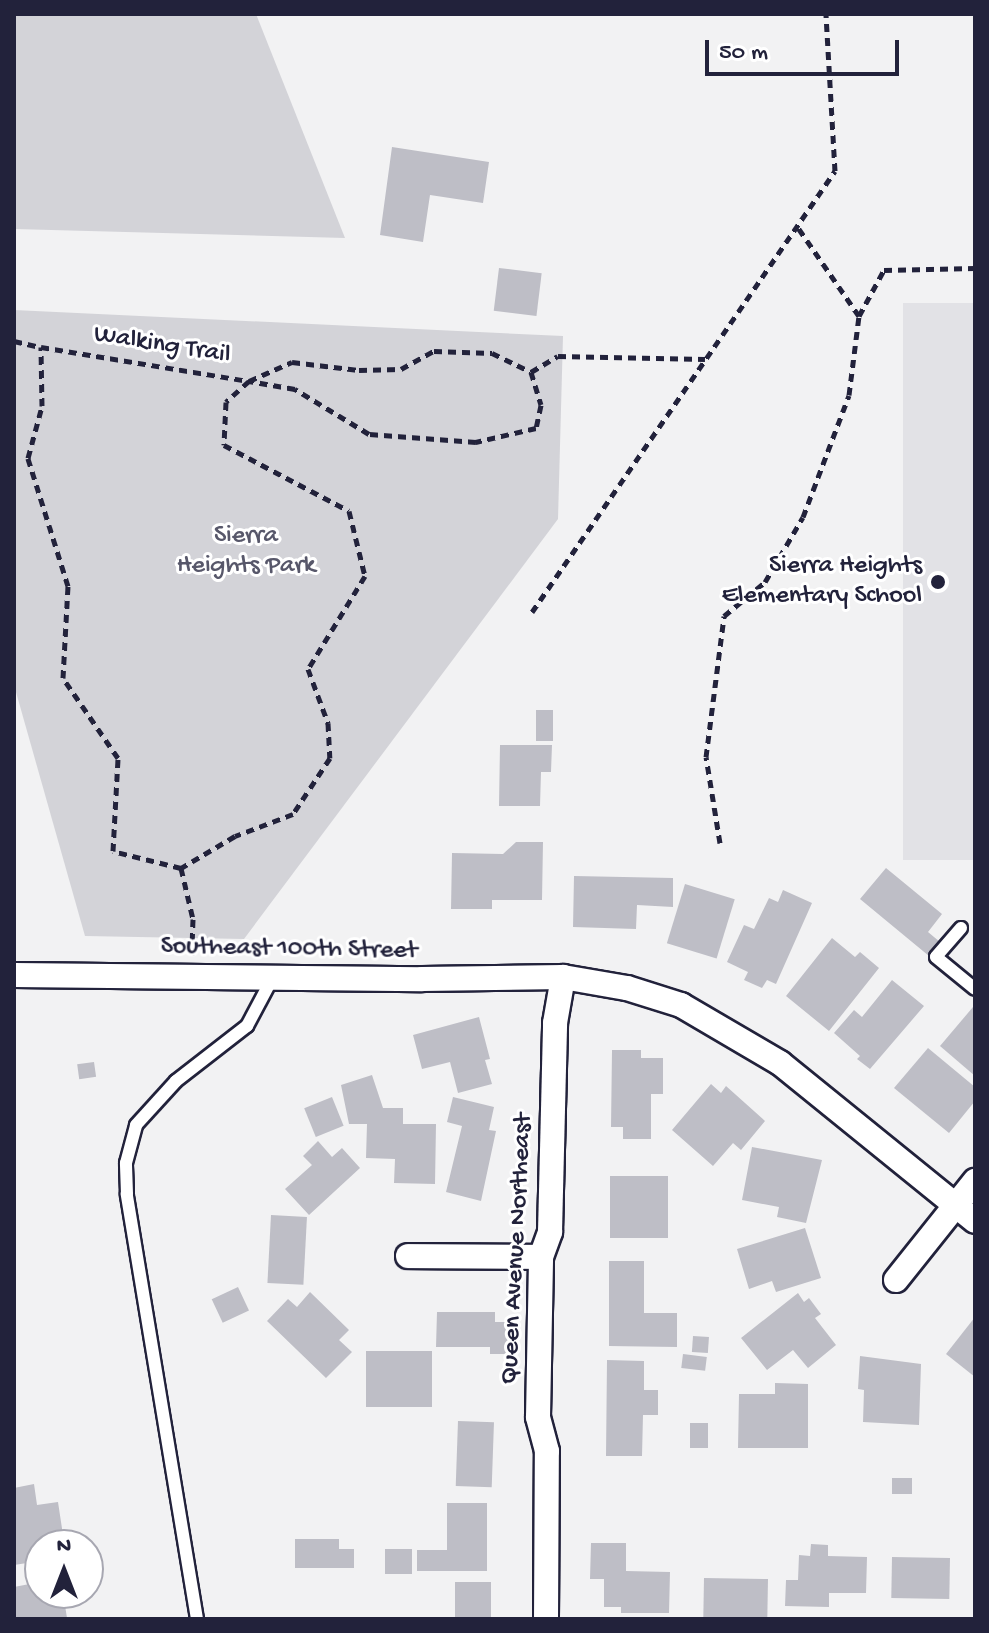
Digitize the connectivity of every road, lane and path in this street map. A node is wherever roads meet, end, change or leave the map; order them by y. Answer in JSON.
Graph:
{"nodes":[{"id":1,"x":826,"y":14,"type":"edge"},
{"id":2,"x":797,"y":226,"type":"junction"},
{"id":3,"x":975,"y":268,"type":"edge"},
{"id":4,"x":859,"y":316,"type":"junction"},
{"id":5,"x":14,"y":341,"type":"edge"},
{"id":6,"x":41,"y":347,"type":"junction"},
{"id":7,"x":705,"y":359,"type":"junction"},
{"id":8,"x":531,"y":372,"type":"junction"},
{"id":9,"x":249,"y":381,"type":"junction"},
{"id":10,"x":532,"y":612,"type":"dead end"},
{"id":11,"x":720,"y":843,"type":"dead end"},
{"id":12,"x":181,"y":868,"type":"junction"},
{"id":13,"x":961,"y":928,"type":"dead end"},
{"id":14,"x":14,"y":975,"type":"edge"},
{"id":15,"x":191,"y":976,"type":"junction"},
{"id":16,"x":273,"y":977,"type":"junction"},
{"id":17,"x":563,"y":977,"type":"junction"},
{"id":18,"x":975,"y":989,"type":"edge"},
{"id":19,"x":975,"y":1181,"type":"edge"},
{"id":20,"x":956,"y":1205,"type":"junction"},
{"id":21,"x":975,"y":1221,"type":"edge"},
{"id":22,"x":408,"y":1256,"type":"dead end"},
{"id":23,"x":541,"y":1257,"type":"junction"},
{"id":24,"x":896,"y":1280,"type":"dead end"},
{"id":25,"x":197,"y":1619,"type":"edge"},
{"id":26,"x":546,"y":1619,"type":"edge"}],
"edges":[{"from":1,"to":2,"type":"path"},
{"from":2,"to":4,"type":"path"},
{"from":2,"to":7,"type":"path"},
{"from":3,"to":4,"type":"path"},
{"from":4,"to":11,"type":"path"},
{"from":5,"to":6,"type":"path","name":"Walking Trail"},
{"from":6,"to":9,"type":"path","name":"Walking Trail"},
{"from":6,"to":12,"type":"path"},
{"from":7,"to":8,"type":"path"},
{"from":7,"to":10,"type":"path"},
{"from":8,"to":9,"type":"path"},
{"from":8,"to":9,"type":"path"},
{"from":9,"to":12,"type":"path","name":"Walking Trail"},
{"from":12,"to":15,"type":"path"},
{"from":13,"to":18,"type":"lane"},
{"from":14,"to":15,"type":"street","name":"Southeast 100th Street"},
{"from":15,"to":16,"type":"street","name":"Southeast 100th Street"},
{"from":16,"to":17,"type":"street","name":"Southeast 100th Street"},
{"from":16,"to":25,"type":"lane"},
{"from":17,"to":20,"type":"street","name":"Southeast 100th Street"},
{"from":17,"to":23,"type":"street","name":"Queen Avenue Northeast"},
{"from":19,"to":20,"type":"street"},
{"from":20,"to":21,"type":"street","name":"Southeast 100th Street"},
{"from":20,"to":24,"type":"street"},
{"from":22,"to":23,"type":"street"},
{"from":23,"to":26,"type":"street","name":"Queen Avenue Northeast"}]}
